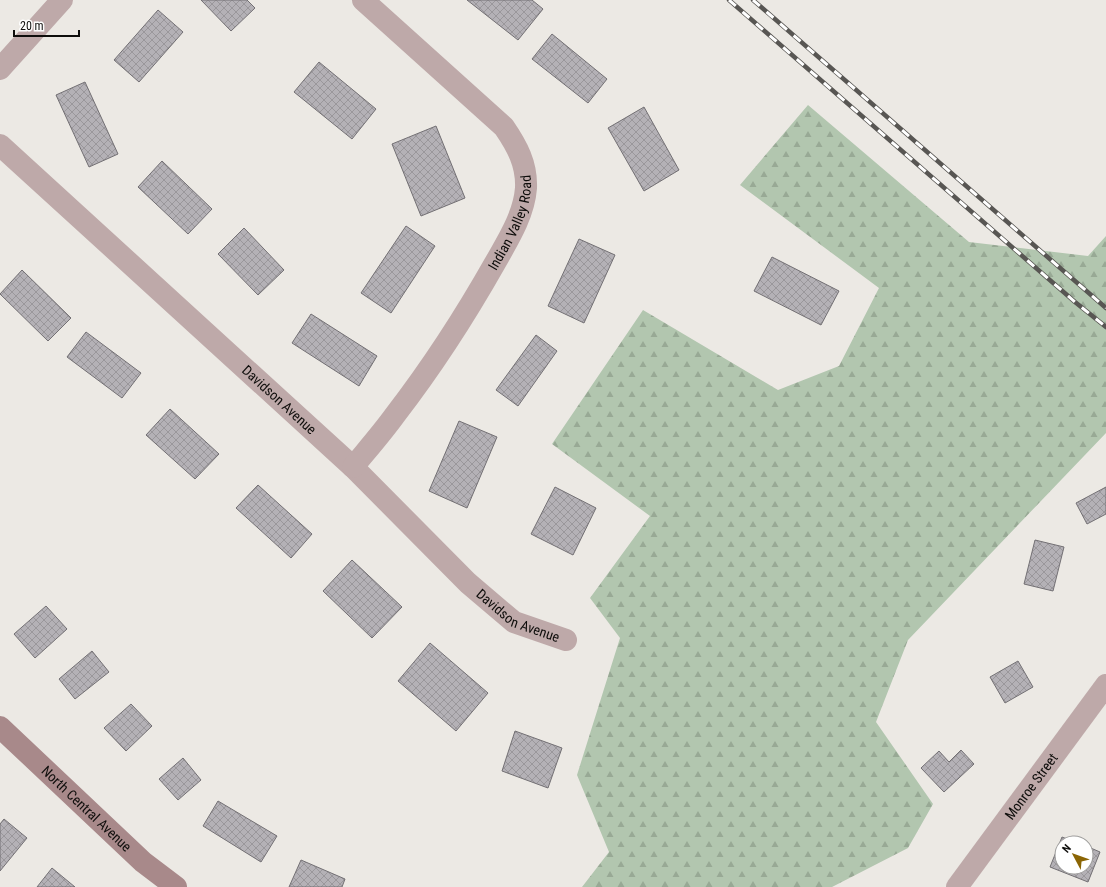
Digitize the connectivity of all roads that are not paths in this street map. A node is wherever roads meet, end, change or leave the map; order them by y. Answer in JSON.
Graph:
{"nodes":[{"id":1,"x":62,"y":0,"type":"edge"},
{"id":2,"x":363,"y":0,"type":"edge"},
{"id":3,"x":0,"y":69,"type":"edge"},
{"id":4,"x":0,"y":145,"type":"edge"},
{"id":5,"x":352,"y":467,"type":"junction"},
{"id":6,"x":566,"y":640,"type":"dead end"},
{"id":7,"x":1106,"y":685,"type":"edge"},
{"id":8,"x":0,"y":727,"type":"edge"},
{"id":9,"x":176,"y":887,"type":"edge"},
{"id":10,"x":957,"y":887,"type":"edge"}],
"edges":[{"from":1,"to":3,"type":"street"},
{"from":2,"to":5,"type":"street","name":"Indian Valley Road"},
{"from":4,"to":5,"type":"street","name":"Davidson Avenue"},
{"from":5,"to":6,"type":"street","name":"Davidson Avenue"},
{"from":7,"to":10,"type":"street","name":"Monroe Street"},
{"from":8,"to":9,"type":"main road","name":"North Central Avenue"}]}
